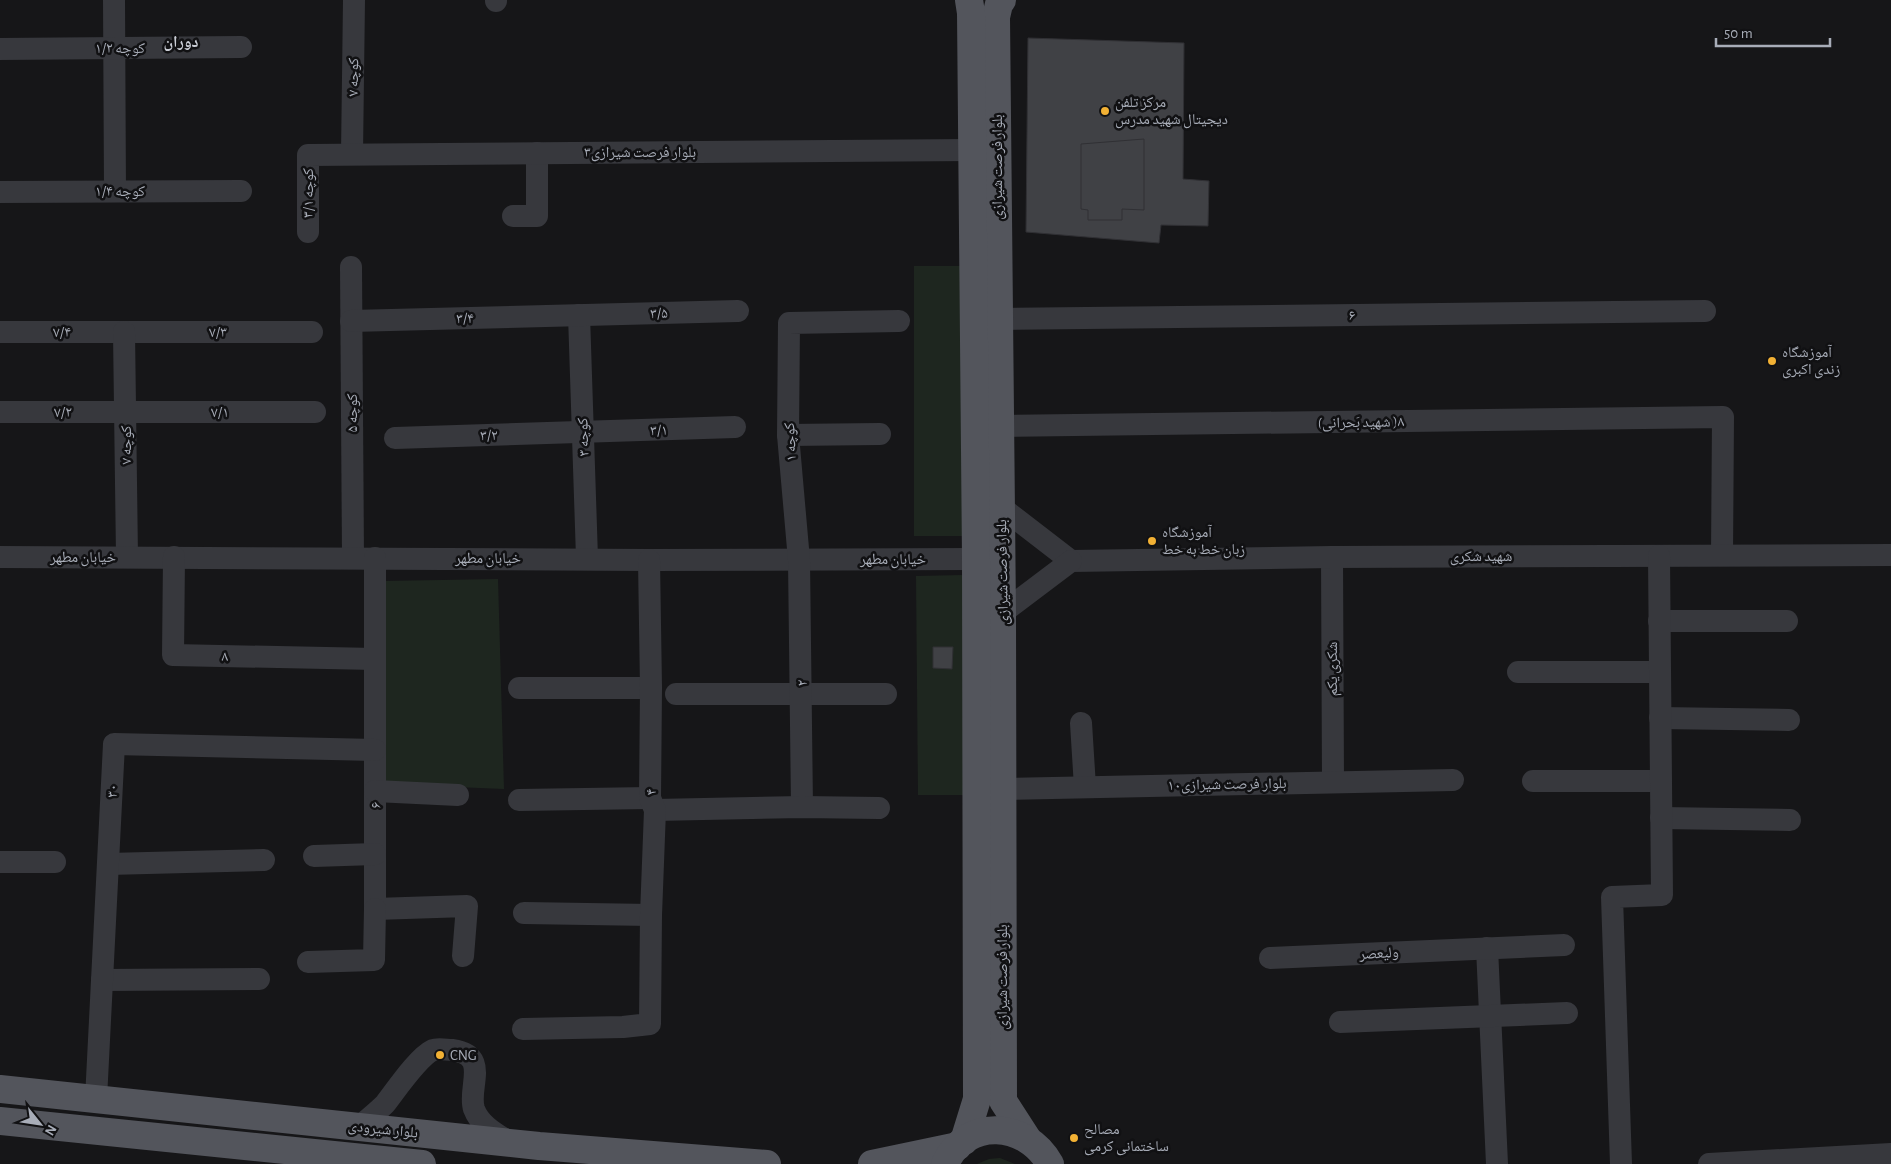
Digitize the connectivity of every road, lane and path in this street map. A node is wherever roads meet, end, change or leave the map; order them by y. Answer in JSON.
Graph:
{"nodes":[{"id":1,"x":114,"y":0,"type":"edge"},
{"id":2,"x":354,"y":0,"type":"edge"},
{"id":3,"x":969,"y":0,"type":"edge"},
{"id":4,"x":1002,"y":0,"type":"edge"},
{"id":5,"x":241,"y":47,"type":"dead end"},
{"id":6,"x":114,"y":48,"type":"junction"},
{"id":7,"x":0,"y":50,"type":"edge"},
{"id":8,"x":973,"y":150,"type":"junction"},
{"id":9,"x":536,"y":153,"type":"junction"},
{"id":10,"x":352,"y":154,"type":"junction"},
{"id":11,"x":308,"y":155,"type":"joint"},
{"id":12,"x":115,"y":191,"type":"junction"},
{"id":13,"x":241,"y":191,"type":"dead end"},
{"id":14,"x":0,"y":192,"type":"edge"},
{"id":15,"x":513,"y":216,"type":"dead end"},
{"id":16,"x":308,"y":232,"type":"dead end"},
{"id":17,"x":351,"y":267,"type":"dead end"},
{"id":18,"x":738,"y":311,"type":"dead end"},
{"id":19,"x":1705,"y":311,"type":"dead end"},
{"id":20,"x":579,"y":315,"type":"junction"},
{"id":21,"x":998,"y":319,"type":"junction"},
{"id":22,"x":351,"y":321,"type":"junction"},
{"id":23,"x":899,"y":321,"type":"dead end"},
{"id":24,"x":0,"y":332,"type":"edge"},
{"id":25,"x":124,"y":332,"type":"junction"},
{"id":26,"x":312,"y":332,"type":"dead end"},
{"id":27,"x":0,"y":412,"type":"edge"},
{"id":28,"x":125,"y":412,"type":"junction"},
{"id":29,"x":315,"y":412,"type":"dead end"},
{"id":30,"x":999,"y":426,"type":"junction"},
{"id":31,"x":735,"y":427,"type":"dead end"},
{"id":32,"x":583,"y":432,"type":"junction"},
{"id":33,"x":880,"y":434,"type":"dead end"},
{"id":34,"x":788,"y":435,"type":"junction"},
{"id":35,"x":395,"y":438,"type":"dead end"},
{"id":36,"x":1001,"y":507,"type":"junction"},
{"id":37,"x":1891,"y":555,"type":"edge"},
{"id":38,"x":1659,"y":556,"type":"junction"},
{"id":39,"x":1722,"y":556,"type":"junction"},
{"id":40,"x":0,"y":557,"type":"edge"},
{"id":41,"x":127,"y":557,"type":"junction"},
{"id":42,"x":174,"y":557,"type":"junction"},
{"id":43,"x":1332,"y":557,"type":"junction"},
{"id":44,"x":352,"y":558,"type":"junction"},
{"id":45,"x":375,"y":558,"type":"junction"},
{"id":46,"x":588,"y":558,"type":"junction"},
{"id":47,"x":976,"y":559,"type":"junction"},
{"id":48,"x":649,"y":560,"type":"junction"},
{"id":49,"x":799,"y":560,"type":"junction"},
{"id":50,"x":1071,"y":561,"type":"junction"},
{"id":51,"x":1002,"y":613,"type":"junction"},
{"id":52,"x":1660,"y":621,"type":"junction"},
{"id":53,"x":1787,"y":621,"type":"dead end"},
{"id":54,"x":375,"y":660,"type":"junction"},
{"id":55,"x":1518,"y":672,"type":"dead end"},
{"id":56,"x":1660,"y":672,"type":"junction"},
{"id":57,"x":519,"y":688,"type":"dead end"},
{"id":58,"x":651,"y":688,"type":"junction"},
{"id":59,"x":802,"y":693,"type":"junction"},
{"id":60,"x":676,"y":694,"type":"dead end"},
{"id":61,"x":886,"y":694,"type":"dead end"},
{"id":62,"x":1660,"y":718,"type":"junction"},
{"id":63,"x":1789,"y":720,"type":"dead end"},
{"id":64,"x":1082,"y":723,"type":"dead end"},
{"id":65,"x":375,"y":750,"type":"junction"},
{"id":66,"x":1453,"y":780,"type":"dead end"},
{"id":67,"x":1533,"y":781,"type":"dead end"},
{"id":68,"x":1661,"y":781,"type":"junction"},
{"id":69,"x":1333,"y":782,"type":"junction"},
{"id":70,"x":1085,"y":787,"type":"junction"},
{"id":71,"x":1002,"y":789,"type":"junction"},
{"id":72,"x":375,"y":792,"type":"junction"},
{"id":73,"x":458,"y":795,"type":"dead end"},
{"id":74,"x":519,"y":800,"type":"dead end"},
{"id":75,"x":653,"y":804,"type":"junction"},
{"id":76,"x":802,"y":807,"type":"junction"},
{"id":77,"x":879,"y":808,"type":"dead end"},
{"id":78,"x":1661,"y":818,"type":"junction"},
{"id":79,"x":1790,"y":820,"type":"dead end"},
{"id":80,"x":375,"y":854,"type":"junction"},
{"id":81,"x":314,"y":856,"type":"dead end"},
{"id":82,"x":264,"y":860,"type":"dead end"},
{"id":83,"x":0,"y":862,"type":"edge"},
{"id":84,"x":56,"y":862,"type":"dead end"},
{"id":85,"x":108,"y":864,"type":"junction"},
{"id":86,"x":375,"y":909,"type":"junction"},
{"id":87,"x":524,"y":913,"type":"dead end"},
{"id":88,"x":651,"y":915,"type":"junction"},
{"id":89,"x":1564,"y":945,"type":"dead end"},
{"id":90,"x":1487,"y":948,"type":"junction"},
{"id":91,"x":463,"y":956,"type":"dead end"},
{"id":92,"x":1270,"y":958,"type":"dead end"},
{"id":93,"x":308,"y":962,"type":"dead end"},
{"id":94,"x":259,"y":979,"type":"dead end"},
{"id":95,"x":102,"y":980,"type":"junction"},
{"id":96,"x":1567,"y":1013,"type":"dead end"},
{"id":97,"x":1490,"y":1016,"type":"junction"},
{"id":98,"x":1340,"y":1022,"type":"dead end"},
{"id":99,"x":522,"y":1029,"type":"dead end"},
{"id":100,"x":0,"y":1089,"type":"edge"},
{"id":101,"x":96,"y":1099,"type":"junction"},
{"id":102,"x":0,"y":1121,"type":"edge"},
{"id":103,"x":359,"y":1127,"type":"junction"},
{"id":104,"x":509,"y":1142,"type":"junction"},
{"id":105,"x":955,"y":1150,"type":"edge"},
{"id":106,"x":1039,"y":1150,"type":"edge"},
{"id":107,"x":1891,"y":1154,"type":"edge"},
{"id":108,"x":259,"y":1155,"type":"edge"},
{"id":109,"x":303,"y":1158,"type":"edge"},
{"id":110,"x":422,"y":1164,"type":"edge"},
{"id":111,"x":767,"y":1164,"type":"edge"},
{"id":112,"x":872,"y":1164,"type":"edge"},
{"id":113,"x":1062,"y":1164,"type":"edge"},
{"id":114,"x":1497,"y":1164,"type":"edge"},
{"id":115,"x":1621,"y":1164,"type":"edge"},
{"id":116,"x":1709,"y":1164,"type":"edge"}],
"edges":[{"from":1,"to":6,"type":"street"},
{"from":2,"to":10,"type":"street","name":"کوچه ۷"},
{"from":3,"to":8,"type":"main road","name":"بلوار فرصت شیرازی"},
{"from":4,"to":21,"type":"main road","name":"بلوار فرصت شیرازی"},
{"from":5,"to":6,"type":"street","name":"کوچه ۱/۲"},
{"from":6,"to":7,"type":"street","name":"کوچه ۱/۲"},
{"from":6,"to":12,"type":"street"},
{"from":8,"to":9,"type":"street","name":"۳بلوار فرصت شیرازی"},
{"from":8,"to":47,"type":"main road","name":"بلوار فرصت شیرازی"},
{"from":9,"to":10,"type":"street","name":"۳بلوار فرصت شیرازی"},
{"from":9,"to":15,"type":"street"},
{"from":10,"to":11,"type":"street","name":"۳بلوار فرصت شیرازی"},
{"from":11,"to":16,"type":"street","name":"کوچه ۳/۱"},
{"from":12,"to":13,"type":"street","name":"کوچه ۱/۴"},
{"from":12,"to":14,"type":"street","name":"کوچه ۱/۴"},
{"from":17,"to":22,"type":"street","name":"کوچه ۵"},
{"from":18,"to":20,"type":"street","name":"۳/۵"},
{"from":19,"to":21,"type":"street","name":"۶"},
{"from":20,"to":22,"type":"street","name":"۳/۴"},
{"from":20,"to":32,"type":"street","name":"کوچه ۳"},
{"from":21,"to":30,"type":"main road","name":"بلوار فرصت شیرازی"},
{"from":22,"to":44,"type":"street","name":"کوچه ۵"},
{"from":23,"to":34,"type":"street","name":"کوچه ۱"},
{"from":24,"to":25,"type":"street","name":"۷/۴"},
{"from":25,"to":26,"type":"street","name":"۷/۳"},
{"from":25,"to":28,"type":"street","name":"کوچه ۷"},
{"from":27,"to":28,"type":"street","name":"۷/۲"},
{"from":28,"to":29,"type":"street","name":"۷/۱"},
{"from":28,"to":41,"type":"street","name":"کوچه ۷"},
{"from":30,"to":36,"type":"main road","name":"بلوار فرصت شیرازی"},
{"from":30,"to":39,"type":"street","name":"(شهید بَحرانی )۸"},
{"from":31,"to":32,"type":"street","name":"۳/۱"},
{"from":32,"to":35,"type":"street","name":"۳/۲"},
{"from":32,"to":46,"type":"street","name":"کوچه ۳"},
{"from":33,"to":34,"type":"street"},
{"from":34,"to":49,"type":"street","name":"کوچه ۱"},
{"from":36,"to":50,"type":"street"},
{"from":36,"to":51,"type":"main road","name":"بلوار فرصت شیرازی"},
{"from":37,"to":39,"type":"street","name":"شهید شکری"},
{"from":38,"to":39,"type":"street","name":"شهید شکری"},
{"from":38,"to":43,"type":"street","name":"شهید شکری"},
{"from":38,"to":52,"type":"street"},
{"from":40,"to":41,"type":"street","name":"خیابان مطهر"},
{"from":41,"to":42,"type":"street","name":"خیابان مطهر"},
{"from":42,"to":44,"type":"street","name":"خیابان مطهر"},
{"from":42,"to":54,"type":"street","name":"۸"},
{"from":43,"to":50,"type":"street","name":"شهید شکری"},
{"from":43,"to":69,"type":"street","name":"شکری یکم"},
{"from":44,"to":45,"type":"street","name":"خیابان مطهر"},
{"from":45,"to":46,"type":"street","name":"خیابان مطهر"},
{"from":45,"to":54,"type":"street","name":"۶"},
{"from":46,"to":48,"type":"street","name":"خیابان مطهر"},
{"from":47,"to":49,"type":"street","name":"خیابان مطهر"},
{"from":47,"to":105,"type":"main road","name":"بلوار فرصت شیرازی"},
{"from":48,"to":49,"type":"street","name":"خیابان مطهر"},
{"from":48,"to":58,"type":"street","name":"۴"},
{"from":49,"to":59,"type":"street","name":"۲"},
{"from":50,"to":51,"type":"street"},
{"from":51,"to":71,"type":"main road","name":"بلوار فرصت شیرازی"},
{"from":52,"to":53,"type":"street"},
{"from":52,"to":56,"type":"street"},
{"from":54,"to":65,"type":"street","name":"۶"},
{"from":55,"to":56,"type":"street"},
{"from":56,"to":62,"type":"street"},
{"from":57,"to":58,"type":"street"},
{"from":58,"to":75,"type":"street","name":"۴"},
{"from":59,"to":60,"type":"street"},
{"from":59,"to":61,"type":"street"},
{"from":59,"to":76,"type":"street","name":"۲"},
{"from":62,"to":63,"type":"street"},
{"from":62,"to":68,"type":"street"},
{"from":64,"to":70,"type":"street"},
{"from":65,"to":72,"type":"street","name":"۶"},
{"from":65,"to":85,"type":"street","name":"۳۰"},
{"from":66,"to":69,"type":"street","name":"بلوار فرصت شیرازی۱۰"},
{"from":67,"to":68,"type":"street"},
{"from":68,"to":78,"type":"street"},
{"from":69,"to":70,"type":"street","name":"بلوار فرصت شیرازی۱۰"},
{"from":70,"to":71,"type":"street","name":"بلوار فرصت شیرازی۱۰"},
{"from":71,"to":106,"type":"main road","name":"بلوار فرصت شیرازی"},
{"from":72,"to":73,"type":"street"},
{"from":72,"to":80,"type":"street","name":"۶"},
{"from":74,"to":75,"type":"street"},
{"from":75,"to":76,"type":"street"},
{"from":75,"to":88,"type":"street","name":"۴"},
{"from":76,"to":77,"type":"street"},
{"from":78,"to":79,"type":"street"},
{"from":78,"to":115,"type":"street"},
{"from":80,"to":81,"type":"street"},
{"from":80,"to":86,"type":"street","name":"۶"},
{"from":82,"to":85,"type":"street"},
{"from":83,"to":84,"type":"street"},
{"from":85,"to":95,"type":"street","name":"۳۰"},
{"from":86,"to":91,"type":"street"},
{"from":86,"to":93,"type":"street","name":"۶"},
{"from":87,"to":88,"type":"street"},
{"from":88,"to":99,"type":"street","name":"۴"},
{"from":89,"to":90,"type":"street","name":"ولیعصر"},
{"from":90,"to":92,"type":"street","name":"ولیعصر"},
{"from":90,"to":97,"type":"street"},
{"from":94,"to":95,"type":"street"},
{"from":95,"to":101,"type":"street","name":"۳۰"},
{"from":96,"to":97,"type":"street"},
{"from":97,"to":98,"type":"street"},
{"from":97,"to":114,"type":"street"},
{"from":100,"to":101,"type":"main road","name":"بلوار شیرودی"},
{"from":101,"to":103,"type":"main road","name":"بلوار شیرودی"},
{"from":102,"to":108,"type":"main road","name":"بلوار شیرودی"},
{"from":103,"to":104,"type":"main road","name":"بلوار شیرودی"},
{"from":103,"to":104,"type":"street"},
{"from":104,"to":111,"type":"main road","name":"بلوار شیرودی"},
{"from":105,"to":106,"type":"main road"},
{"from":105,"to":112,"type":"main road"},
{"from":106,"to":113,"type":"street"},
{"from":107,"to":116,"type":"street"},
{"from":108,"to":109,"type":"main road","name":"بلوار شیرودی"},
{"from":109,"to":110,"type":"main road","name":"بلوار شیرودی"}]}
